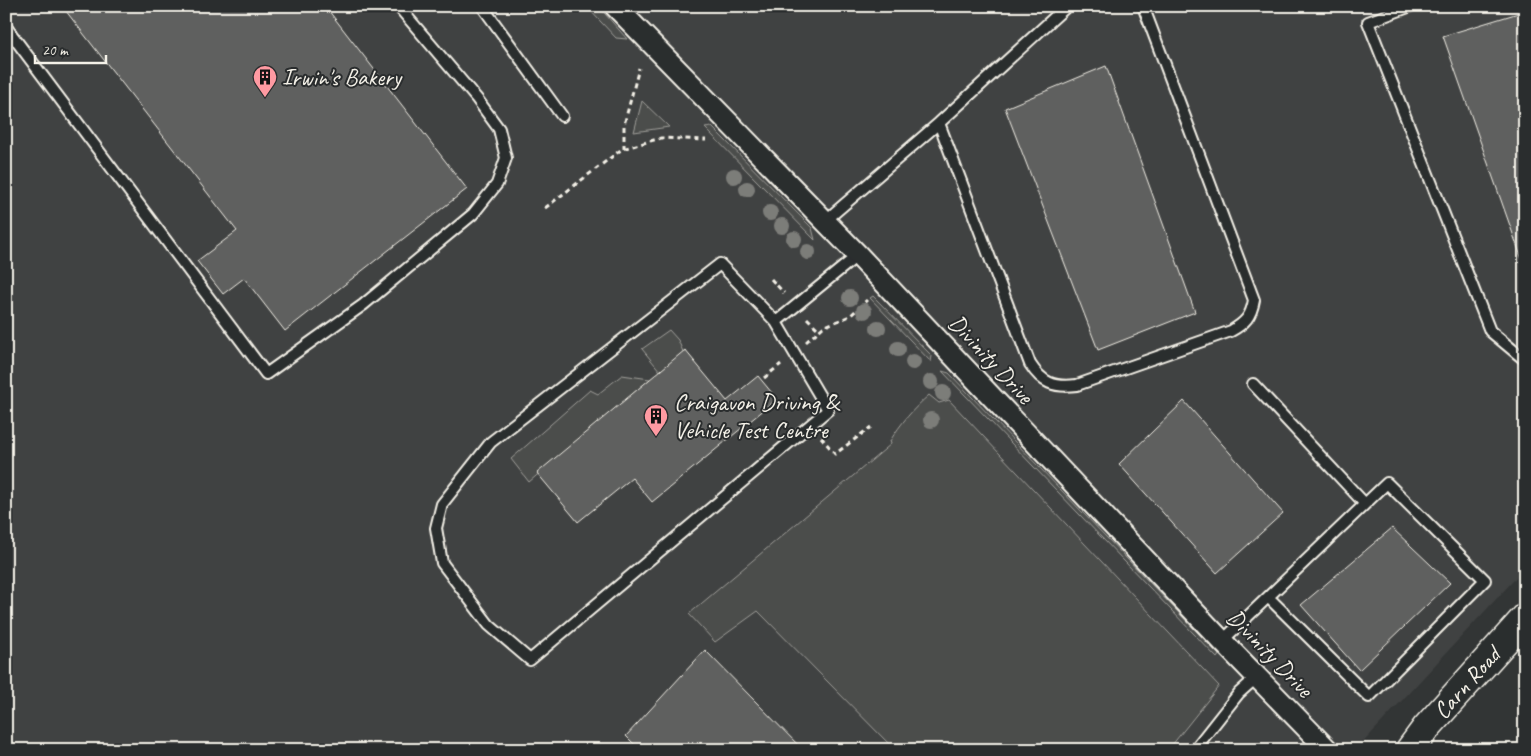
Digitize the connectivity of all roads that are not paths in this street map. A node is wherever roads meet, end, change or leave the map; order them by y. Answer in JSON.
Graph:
{"nodes":[{"id":1,"x":398,"y":6,"type":"edge"},
{"id":2,"x":482,"y":6,"type":"edge"},
{"id":3,"x":615,"y":6,"type":"edge"},
{"id":4,"x":1067,"y":6,"type":"edge"},
{"id":5,"x":1142,"y":6,"type":"edge"},
{"id":6,"x":1412,"y":6,"type":"edge"},
{"id":7,"x":6,"y":27,"type":"edge"},
{"id":8,"x":562,"y":116,"type":"dead end"},
{"id":9,"x":939,"y":123,"type":"junction"},
{"id":10,"x":825,"y":221,"type":"junction"},
{"id":11,"x":858,"y":255,"type":"junction"},
{"id":12,"x":776,"y":322,"type":"junction"},
{"id":13,"x":1525,"y":360,"type":"edge"},
{"id":14,"x":1253,"y":384,"type":"dead end"},
{"id":15,"x":1365,"y":504,"type":"junction"},
{"id":16,"x":1268,"y":597,"type":"junction"},
{"id":17,"x":1525,"y":618,"type":"edge"},
{"id":18,"x":1222,"y":641,"type":"junction"},
{"id":19,"x":1258,"y":676,"type":"junction"},
{"id":20,"x":1194,"y":750,"type":"edge"},
{"id":21,"x":1328,"y":750,"type":"edge"},
{"id":22,"x":1410,"y":750,"type":"edge"}],
"edges":[{"from":1,"to":7,"type":"lane"},
{"from":2,"to":8,"type":"lane"},
{"from":3,"to":10,"type":"street","name":"Divinity Drive"},
{"from":4,"to":9,"type":"lane"},
{"from":5,"to":9,"type":"lane"},
{"from":6,"to":13,"type":"lane"},
{"from":9,"to":10,"type":"lane"},
{"from":10,"to":11,"type":"street","name":"Divinity Drive"},
{"from":11,"to":12,"type":"lane"},
{"from":11,"to":18,"type":"street","name":"Divinity Drive"},
{"from":12,"to":12,"type":"lane"},
{"from":14,"to":15,"type":"lane"},
{"from":15,"to":16,"type":"lane"},
{"from":15,"to":16,"type":"lane"},
{"from":16,"to":18,"type":"lane"},
{"from":17,"to":22,"type":"main road","name":"Carn Road"},
{"from":18,"to":19,"type":"street","name":"Divinity Drive"},
{"from":19,"to":20,"type":"lane"},
{"from":19,"to":21,"type":"street","name":"Divinity Drive"}]}
